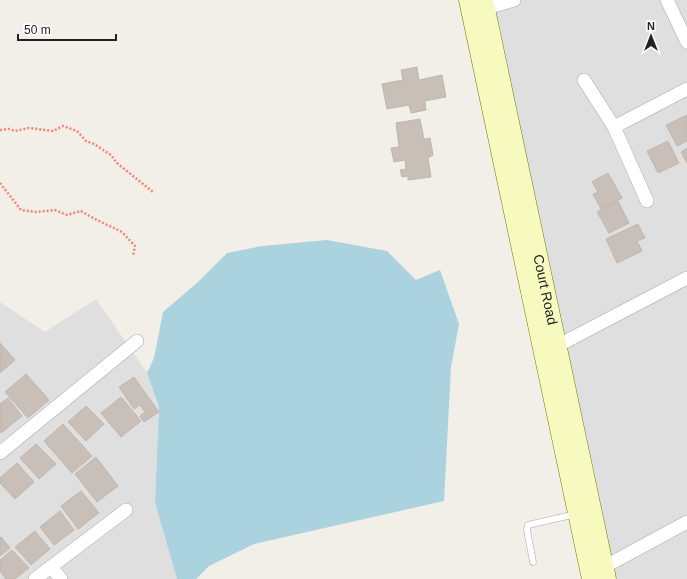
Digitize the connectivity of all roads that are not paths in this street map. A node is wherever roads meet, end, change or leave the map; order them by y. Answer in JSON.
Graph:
{"nodes":[{"id":1,"x":468,"y":0,"type":"edge"},
{"id":2,"x":514,"y":0,"type":"edge"},
{"id":3,"x":667,"y":0,"type":"edge"},
{"id":4,"x":485,"y":4,"type":"edge"},
{"id":5,"x":687,"y":42,"type":"edge"},
{"id":6,"x":584,"y":80,"type":"dead end"},
{"id":7,"x":687,"y":89,"type":"edge"},
{"id":8,"x":614,"y":127,"type":"junction"},
{"id":9,"x":647,"y":201,"type":"dead end"},
{"id":10,"x":687,"y":278,"type":"edge"},
{"id":11,"x":137,"y":341,"type":"dead end"},
{"id":12,"x":557,"y":346,"type":"junction"},
{"id":13,"x":0,"y":453,"type":"edge"},
{"id":14,"x":126,"y":510,"type":"dead end"},
{"id":15,"x":578,"y":514,"type":"junction"},
{"id":16,"x":687,"y":522,"type":"edge"},
{"id":17,"x":533,"y":562,"type":"dead end"},
{"id":18,"x":51,"y":567,"type":"junction"},
{"id":19,"x":606,"y":573,"type":"edge"},
{"id":20,"x":35,"y":579,"type":"edge"},
{"id":21,"x":61,"y":579,"type":"edge"},
{"id":22,"x":591,"y":579,"type":"edge"}],
"edges":[{"from":1,"to":15,"type":"main road","name":"Court Road"},
{"from":2,"to":4,"type":"street"},
{"from":3,"to":5,"type":"street"},
{"from":4,"to":12,"type":"main road","name":"Court Road"},
{"from":6,"to":8,"type":"street"},
{"from":7,"to":8,"type":"street"},
{"from":8,"to":9,"type":"street"},
{"from":10,"to":12,"type":"street"},
{"from":11,"to":13,"type":"street"},
{"from":12,"to":19,"type":"main road","name":"Court Road"},
{"from":14,"to":18,"type":"street"},
{"from":15,"to":17,"type":"lane"},
{"from":15,"to":22,"type":"main road","name":"Court Road"},
{"from":16,"to":19,"type":"street"},
{"from":18,"to":20,"type":"street"},
{"from":18,"to":21,"type":"street"}]}
